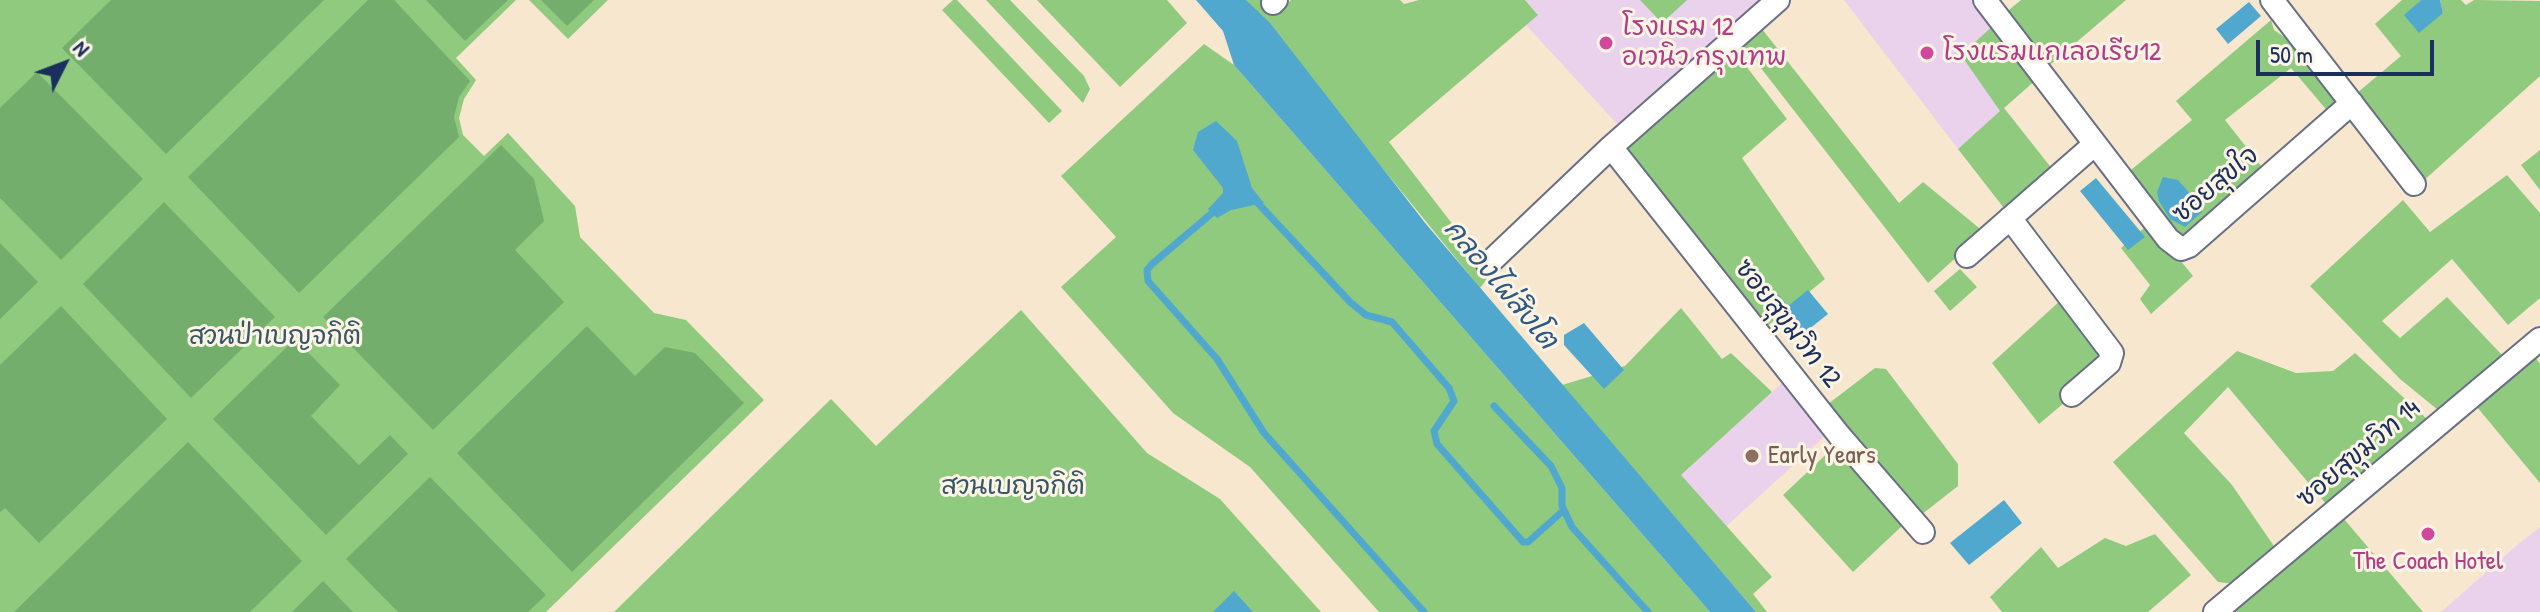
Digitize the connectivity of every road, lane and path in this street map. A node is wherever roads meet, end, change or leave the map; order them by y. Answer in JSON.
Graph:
{"nodes":[{"id":1,"x":1778,"y":0,"type":"edge"},
{"id":2,"x":1985,"y":0,"type":"edge"},
{"id":3,"x":2272,"y":0,"type":"edge"},
{"id":4,"x":2352,"y":103,"type":"junction"},
{"id":5,"x":2095,"y":144,"type":"junction"},
{"id":6,"x":1611,"y":147,"type":"junction"},
{"id":7,"x":2414,"y":184,"type":"dead end"},
{"id":8,"x":2010,"y":218,"type":"junction"},
{"id":9,"x":1967,"y":256,"type":"dead end"},
{"id":10,"x":1488,"y":264,"type":"dead end"},
{"id":11,"x":2540,"y":339,"type":"edge"},
{"id":12,"x":2072,"y":395,"type":"dead end"},
{"id":13,"x":1923,"y":532,"type":"dead end"},
{"id":14,"x":2215,"y":612,"type":"edge"}],
"edges":[{"from":1,"to":6,"type":"street"},
{"from":2,"to":5,"type":"street","name":"ซอยสุขใจ"},
{"from":3,"to":4,"type":"street"},
{"from":4,"to":5,"type":"street","name":"ซอยสุขใจ"},
{"from":4,"to":7,"type":"street"},
{"from":5,"to":8,"type":"street"},
{"from":6,"to":10,"type":"street"},
{"from":6,"to":13,"type":"street","name":"ซอยสุขุมวิท 12"},
{"from":8,"to":9,"type":"street"},
{"from":8,"to":12,"type":"street"},
{"from":11,"to":14,"type":"street","name":"ซอยสุขุมวิท 14"}]}
